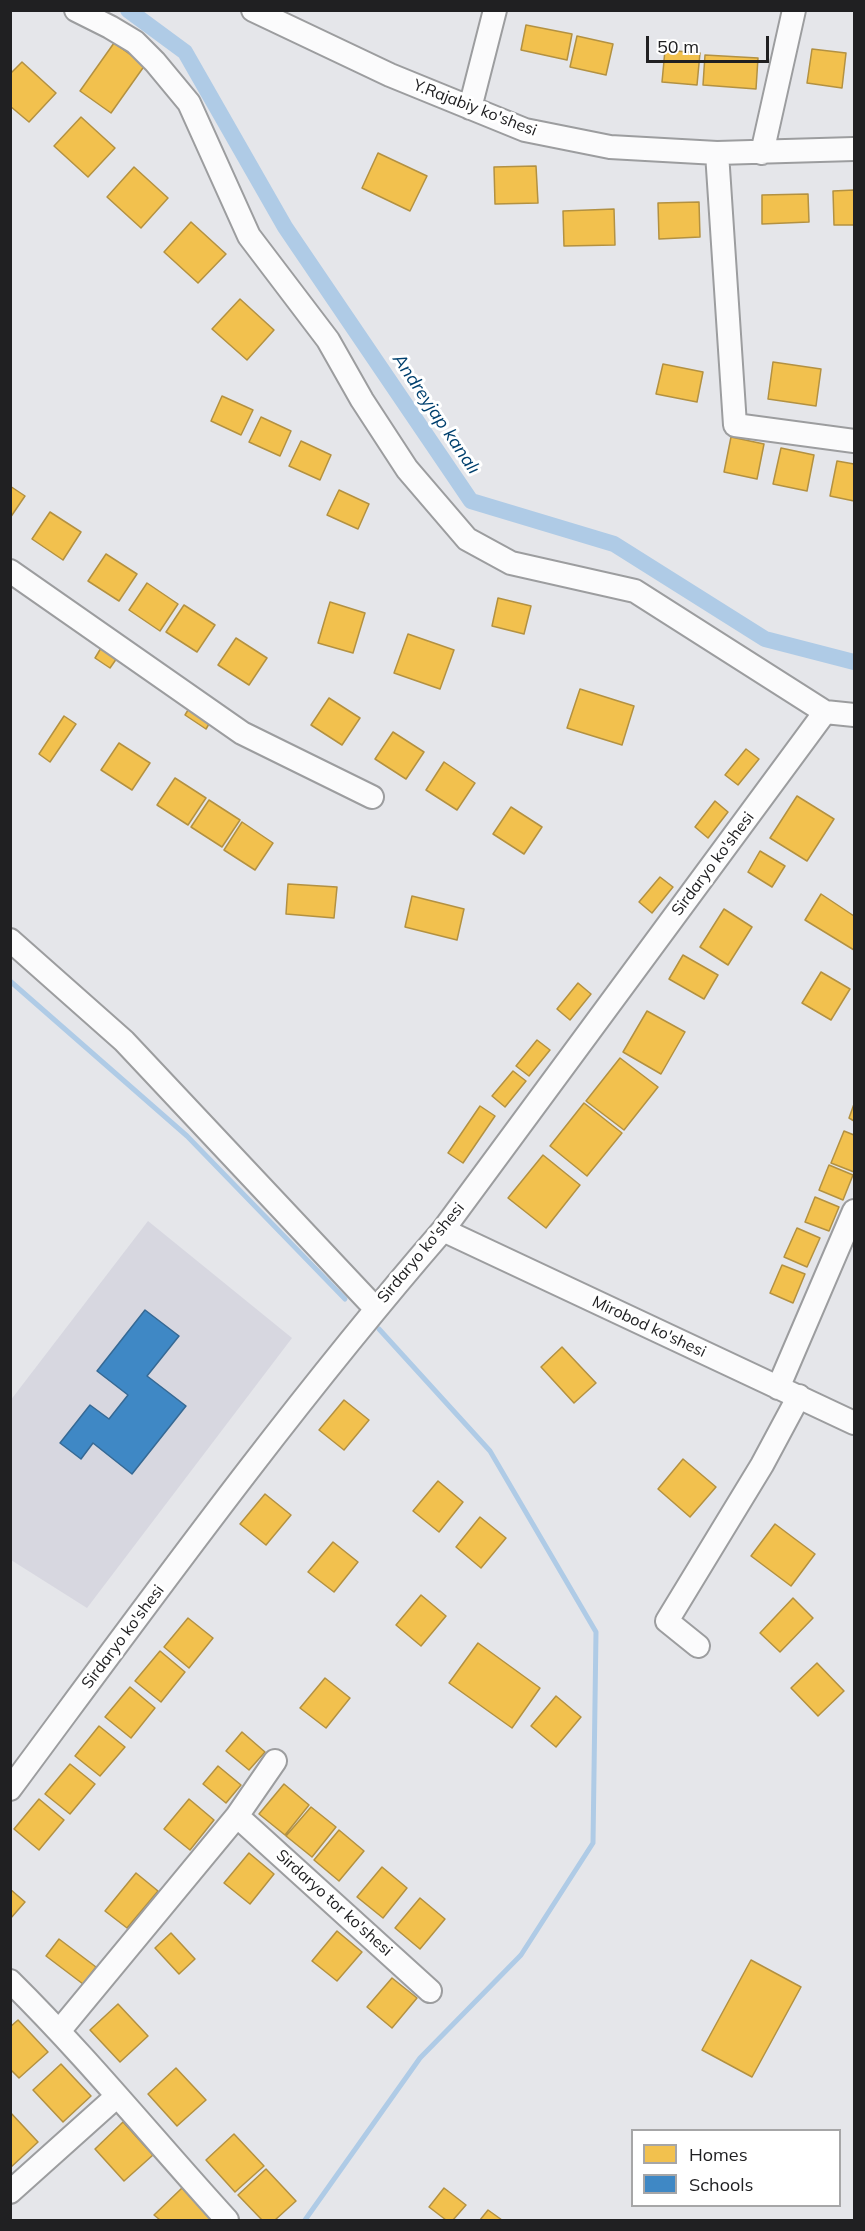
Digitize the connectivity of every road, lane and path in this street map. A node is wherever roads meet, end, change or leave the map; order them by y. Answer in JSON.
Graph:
{"nodes":[{"id":1,"x":76,"y":10,"type":"edge"},
{"id":2,"x":253,"y":10,"type":"edge"},
{"id":3,"x":495,"y":10,"type":"edge"},
{"id":4,"x":794,"y":10,"type":"edge"},
{"id":5,"x":470,"y":108,"type":"junction"},
{"id":6,"x":855,"y":149,"type":"edge"},
{"id":7,"x":717,"y":153,"type":"junction"},
{"id":8,"x":762,"y":153,"type":"junction"},
{"id":9,"x":855,"y":441,"type":"edge"},
{"id":10,"x":10,"y":571,"type":"edge"},
{"id":11,"x":825,"y":712,"type":"junction"},
{"id":12,"x":855,"y":715,"type":"edge"},
{"id":13,"x":372,"y":797,"type":"dead end"},
{"id":14,"x":10,"y":940,"type":"edge"},
{"id":15,"x":855,"y":1211,"type":"edge"},
{"id":16,"x":443,"y":1230,"type":"junction"},
{"id":17,"x":375,"y":1308,"type":"junction"},
{"id":18,"x":778,"y":1388,"type":"junction"},
{"id":19,"x":799,"y":1396,"type":"junction"},
{"id":20,"x":855,"y":1424,"type":"edge"},
{"id":21,"x":698,"y":1646,"type":"dead end"},
{"id":22,"x":275,"y":1761,"type":"dead end"},
{"id":23,"x":10,"y":1789,"type":"edge"},
{"id":24,"x":237,"y":1816,"type":"junction"},
{"id":25,"x":10,"y":1981,"type":"edge"},
{"id":26,"x":430,"y":1991,"type":"dead end"},
{"id":27,"x":60,"y":2030,"type":"junction"},
{"id":28,"x":116,"y":2097,"type":"junction"},
{"id":29,"x":10,"y":2192,"type":"edge"},
{"id":30,"x":227,"y":2220,"type":"edge"}],
"edges":[{"from":1,"to":11,"type":"street"},
{"from":2,"to":5,"type":"street","name":"Y.Rajabiy ko'shesi"},
{"from":3,"to":5,"type":"street"},
{"from":4,"to":8,"type":"street"},
{"from":5,"to":7,"type":"street","name":"Y.Rajabiy ko'shesi"},
{"from":6,"to":8,"type":"street","name":"Y.Rajabiy ko'shesi"},
{"from":7,"to":8,"type":"street","name":"Y.Rajabiy ko'shesi"},
{"from":7,"to":9,"type":"street"},
{"from":10,"to":13,"type":"street"},
{"from":11,"to":12,"type":"street"},
{"from":11,"to":16,"type":"street","name":"Sirdaryo ko'shesi"},
{"from":14,"to":17,"type":"street"},
{"from":15,"to":18,"type":"street"},
{"from":16,"to":17,"type":"street","name":"Sirdaryo ko'shesi"},
{"from":16,"to":18,"type":"street","name":"Mirobod ko'shesi"},
{"from":17,"to":23,"type":"street","name":"Sirdaryo ko'shesi"},
{"from":18,"to":19,"type":"street","name":"Mirobod ko'shesi"},
{"from":19,"to":20,"type":"street","name":"Mirobod ko'shesi"},
{"from":19,"to":21,"type":"street"},
{"from":22,"to":24,"type":"street"},
{"from":24,"to":26,"type":"street","name":"Sirdaryo tor ko'shesi"},
{"from":24,"to":27,"type":"street"},
{"from":25,"to":27,"type":"street"},
{"from":27,"to":28,"type":"street"},
{"from":28,"to":29,"type":"street"},
{"from":28,"to":30,"type":"street"}]}
